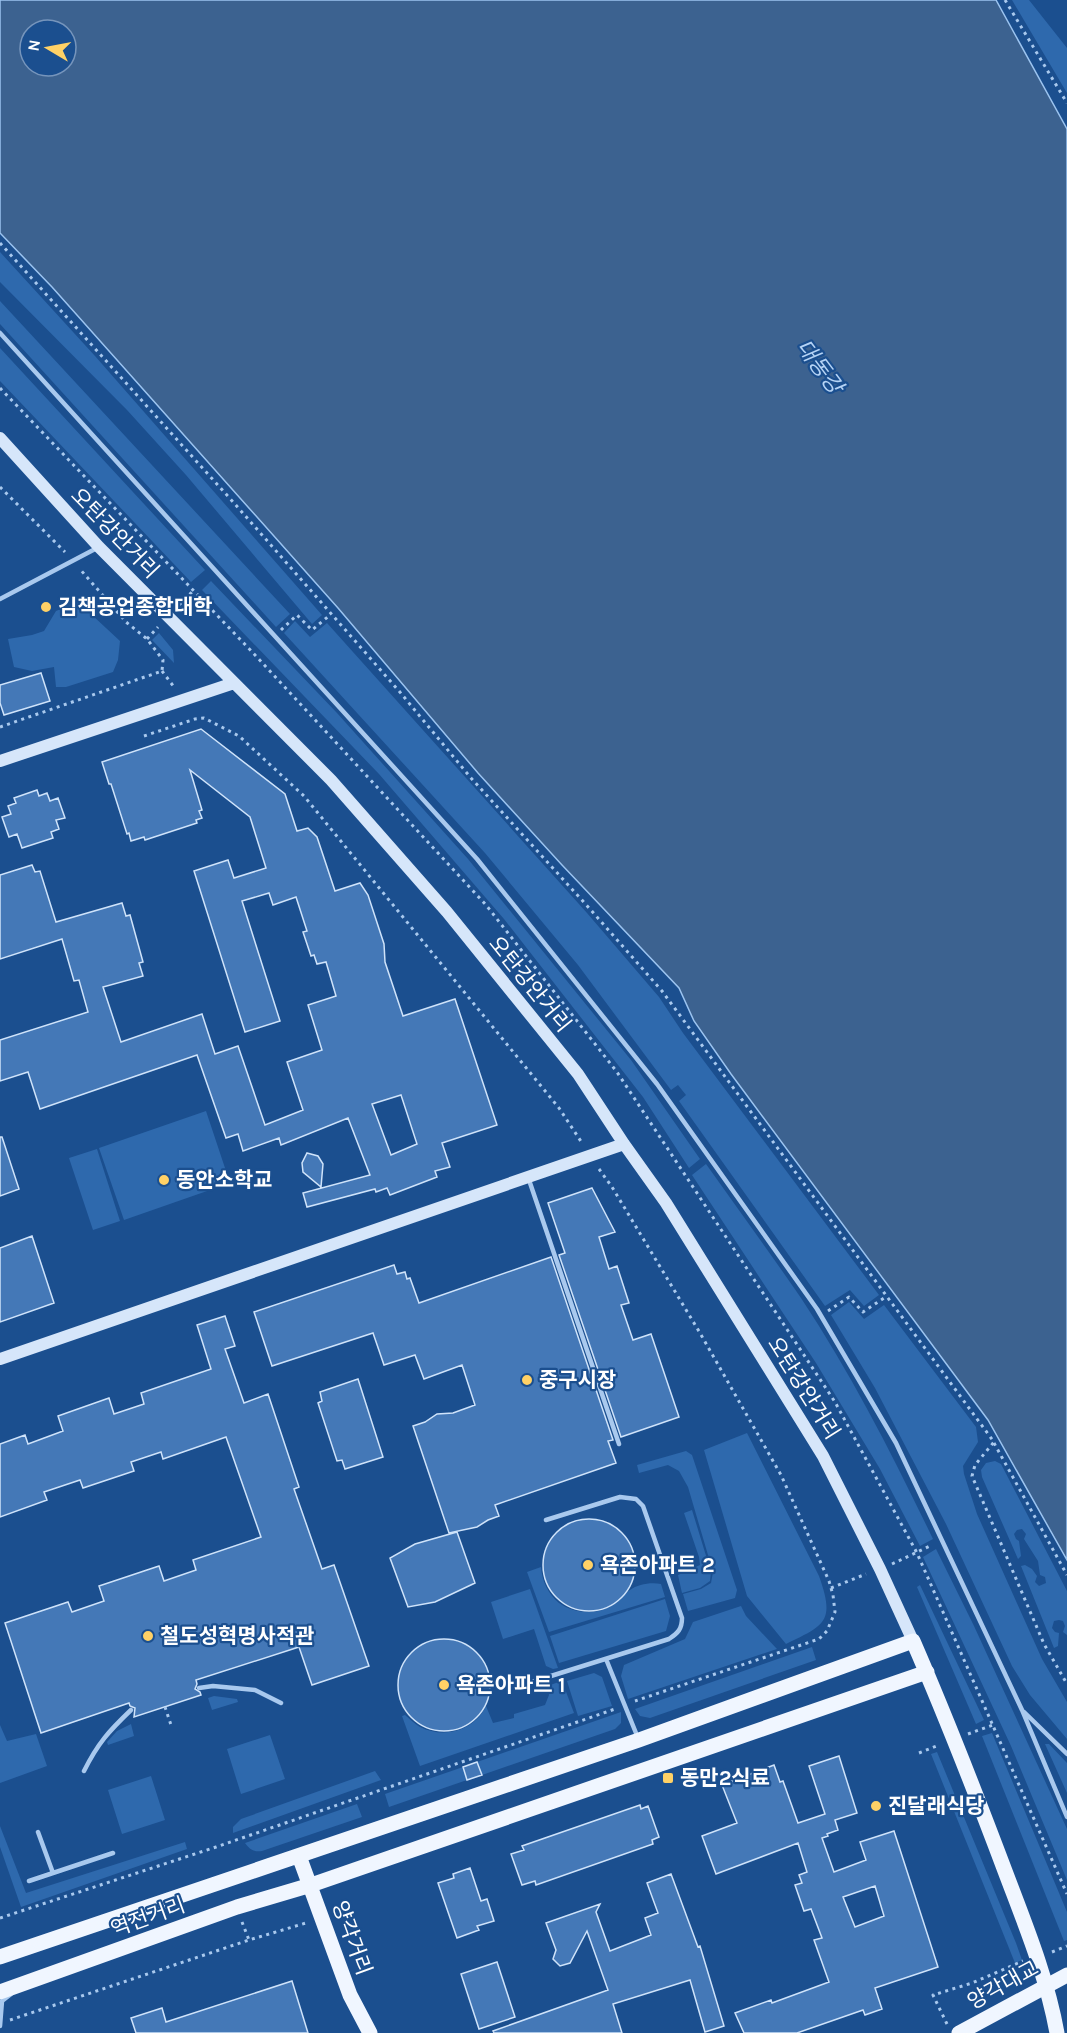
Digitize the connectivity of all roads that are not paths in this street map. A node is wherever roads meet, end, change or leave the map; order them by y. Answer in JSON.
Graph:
{"nodes":[{"id":1,"x":0,"y":333,"type":"edge"},
{"id":2,"x":0,"y":438,"type":"edge"},
{"id":3,"x":99,"y":547,"type":"junction"},
{"id":4,"x":0,"y":599,"type":"edge"},
{"id":5,"x":234,"y":683,"type":"junction"},
{"id":6,"x":0,"y":761,"type":"edge"},
{"id":7,"x":624,"y":1144,"type":"junction"},
{"id":8,"x":528,"y":1177,"type":"junction"},
{"id":9,"x":0,"y":1359,"type":"edge"},
{"id":10,"x":619,"y":1444,"type":"dead end"},
{"id":11,"x":546,"y":1520,"type":"dead end"},
{"id":12,"x":913,"y":1641,"type":"junction"},
{"id":13,"x":606,"y":1659,"type":"junction"},
{"id":14,"x":927,"y":1672,"type":"junction"},
{"id":15,"x":519,"y":1686,"type":"dead end"},
{"id":16,"x":199,"y":1688,"type":"dead end"},
{"id":17,"x":281,"y":1703,"type":"dead end"},
{"id":18,"x":131,"y":1710,"type":"dead end"},
{"id":19,"x":1022,"y":1710,"type":"junction"},
{"id":20,"x":639,"y":1740,"type":"junction"},
{"id":21,"x":1067,"y":1754,"type":"edge"},
{"id":22,"x":84,"y":1771,"type":"dead end"},
{"id":23,"x":1067,"y":1817,"type":"edge"},
{"id":24,"x":38,"y":1832,"type":"dead end"},
{"id":25,"x":113,"y":1853,"type":"dead end"},
{"id":26,"x":299,"y":1856,"type":"junction"},
{"id":27,"x":53,"y":1873,"type":"junction"},
{"id":28,"x":29,"y":1881,"type":"dead end"},
{"id":29,"x":311,"y":1885,"type":"junction"},
{"id":30,"x":0,"y":1957,"type":"edge"},
{"id":31,"x":1067,"y":1975,"type":"edge"},
{"id":32,"x":24,"y":1984,"type":"junction"},
{"id":33,"x":0,"y":1992,"type":"edge"},
{"id":34,"x":1,"y":2024,"type":"edge"},
{"id":35,"x":370,"y":2033,"type":"edge"},
{"id":36,"x":959,"y":2033,"type":"edge"},
{"id":37,"x":1057,"y":2033,"type":"edge"}],
"edges":[{"from":1,"to":19,"type":"lane"},
{"from":2,"to":3,"type":"main road","name":"오탄강안거리"},
{"from":3,"to":4,"type":"lane"},
{"from":3,"to":5,"type":"main road","name":"오탄강안거리"},
{"from":5,"to":6,"type":"main road"},
{"from":5,"to":7,"type":"main road","name":"오탄강안거리"},
{"from":7,"to":8,"type":"main road"},
{"from":7,"to":12,"type":"main road","name":"오탄강안거리"},
{"from":8,"to":9,"type":"main road"},
{"from":8,"to":10,"type":"lane"},
{"from":11,"to":13,"type":"lane"},
{"from":12,"to":14,"type":"main road"},
{"from":12,"to":20,"type":"main road","name":"역전거리"},
{"from":13,"to":15,"type":"lane"},
{"from":13,"to":20,"type":"lane"},
{"from":14,"to":29,"type":"main road","name":"역전거리"},
{"from":14,"to":37,"type":"main road"},
{"from":16,"to":17,"type":"lane"},
{"from":18,"to":22,"type":"lane"},
{"from":19,"to":21,"type":"lane"},
{"from":19,"to":23,"type":"lane"},
{"from":20,"to":26,"type":"main road","name":"역전거리"},
{"from":24,"to":27,"type":"lane"},
{"from":25,"to":27,"type":"lane"},
{"from":26,"to":29,"type":"main road","name":"양각거리"},
{"from":26,"to":30,"type":"main road","name":"역전거리"},
{"from":27,"to":28,"type":"lane"},
{"from":29,"to":32,"type":"main road","name":"역전거리"},
{"from":29,"to":35,"type":"main road","name":"양각거리"},
{"from":31,"to":36,"type":"main road","name":"양각대교","bridge":true},
{"from":32,"to":33,"type":"main road","name":"역전거리"},
{"from":32,"to":34,"type":"lane"}]}
